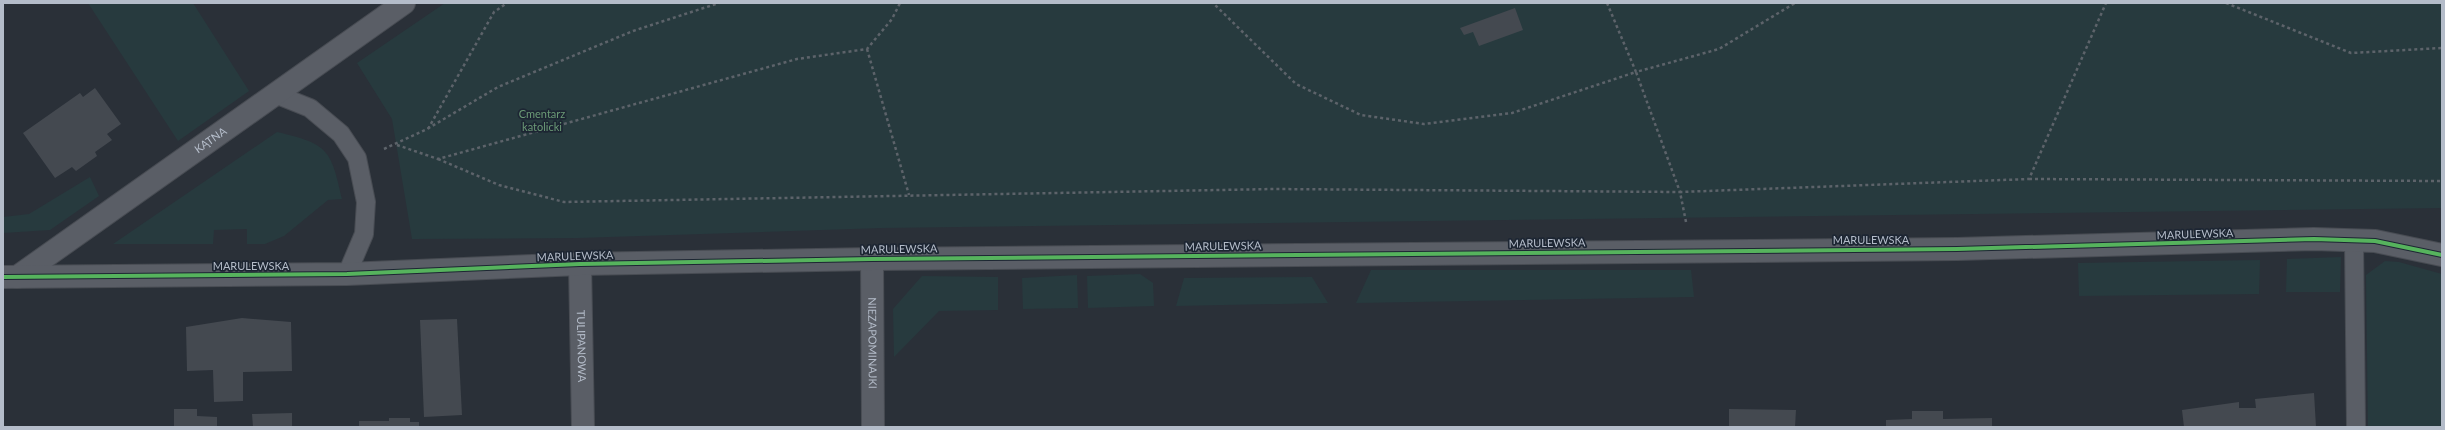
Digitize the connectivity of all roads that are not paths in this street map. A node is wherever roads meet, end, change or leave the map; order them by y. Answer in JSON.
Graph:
{"nodes":[{"id":1,"x":404,"y":3,"type":"edge"},
{"id":2,"x":275,"y":94,"type":"junction"},
{"id":3,"x":2354,"y":240,"type":"junction"},
{"id":4,"x":2442,"y":255,"type":"edge"},
{"id":5,"x":872,"y":259,"type":"junction"},
{"id":6,"x":580,"y":264,"type":"junction"},
{"id":7,"x":346,"y":274,"type":"junction"},
{"id":8,"x":10,"y":277,"type":"edge"},
{"id":9,"x":583,"y":427,"type":"edge"},
{"id":10,"x":873,"y":427,"type":"edge"},
{"id":11,"x":2356,"y":427,"type":"edge"}],
"edges":[{"from":1,"to":2,"type":"street","name":"KĄTNA"},
{"from":2,"to":7,"type":"lane"},
{"from":2,"to":8,"type":"street","name":"KĄTNA"},
{"from":3,"to":4,"type":"street","name":"MARULEWSKA"},
{"from":3,"to":5,"type":"street","name":"MARULEWSKA"},
{"from":3,"to":11,"type":"lane"},
{"from":5,"to":6,"type":"street","name":"MARULEWSKA"},
{"from":5,"to":10,"type":"street","name":"NIEZAPOMINAJKI"},
{"from":6,"to":7,"type":"street","name":"MARULEWSKA"},
{"from":6,"to":9,"type":"street","name":"TULIPANOWA"},
{"from":7,"to":8,"type":"street","name":"MARULEWSKA"}]}
